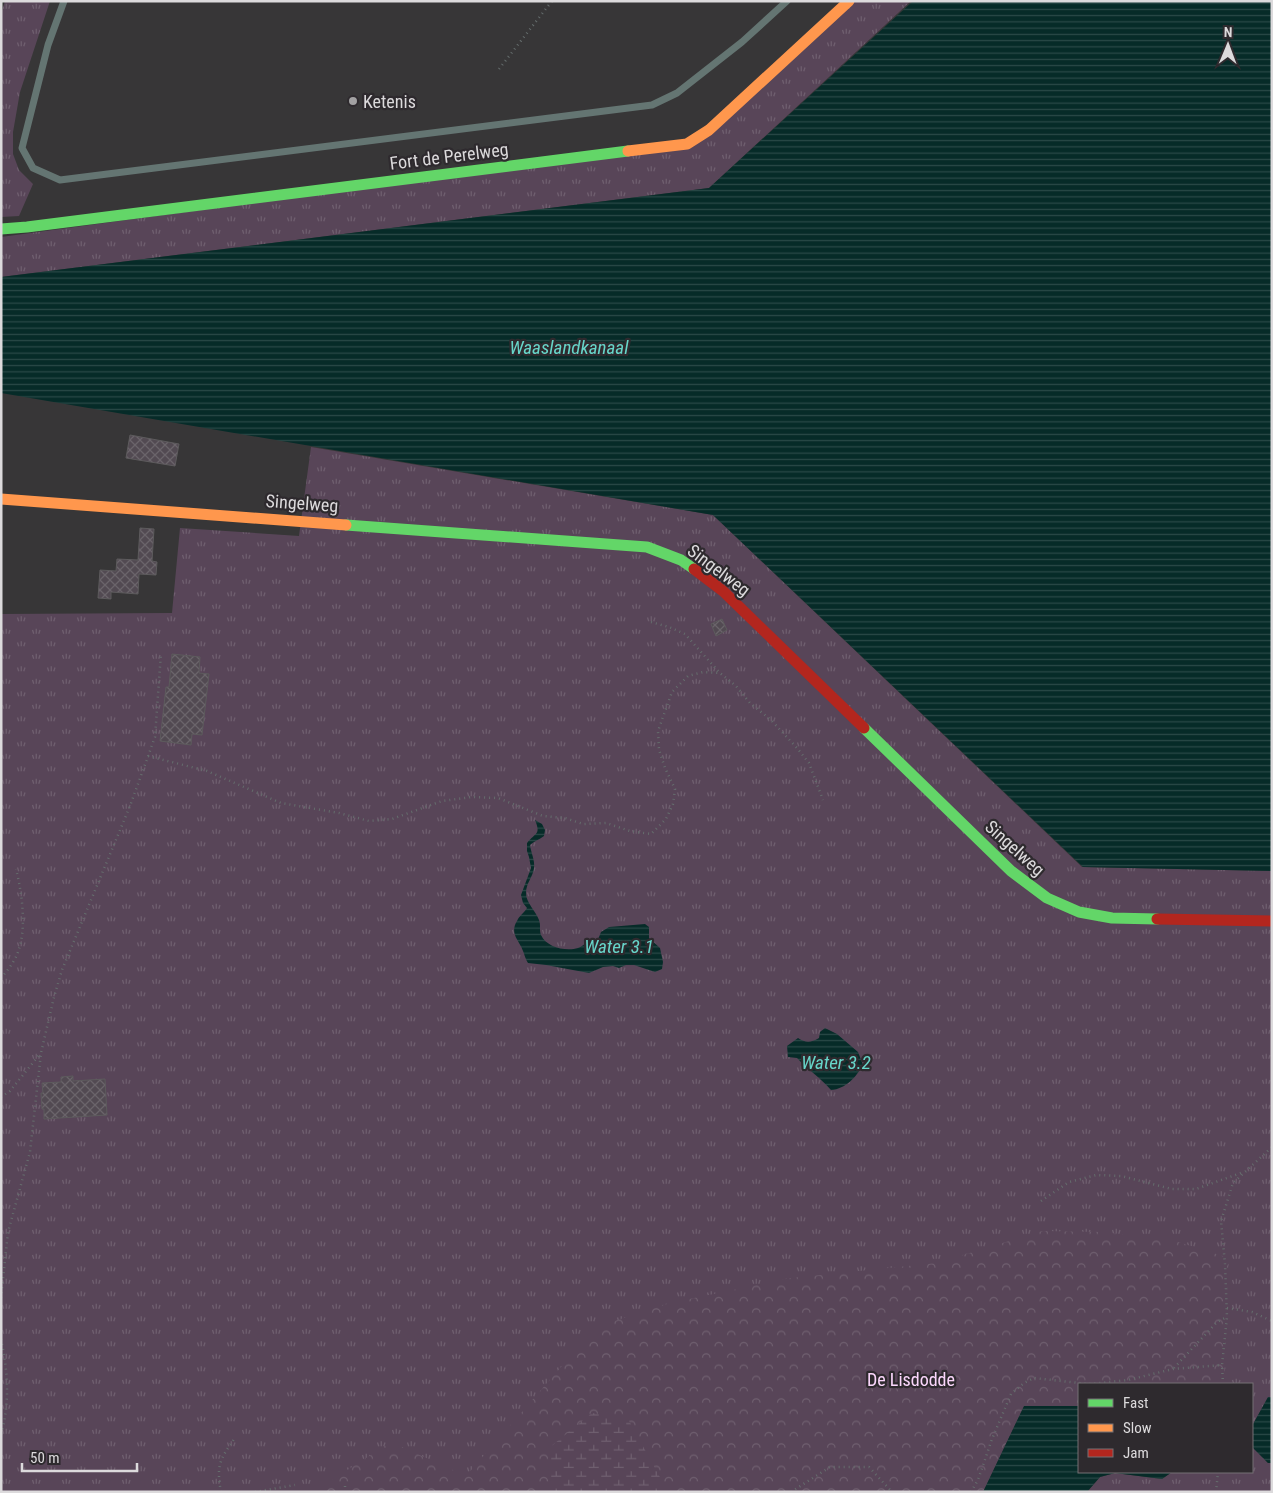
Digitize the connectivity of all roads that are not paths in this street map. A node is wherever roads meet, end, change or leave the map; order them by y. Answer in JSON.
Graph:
{"nodes":[{"id":1,"x":64,"y":1,"type":"edge"},
{"id":2,"x":787,"y":1,"type":"edge"},
{"id":3,"x":849,"y":1,"type":"edge"},
{"id":4,"x":1,"y":229,"type":"edge"},
{"id":5,"x":1,"y":499,"type":"edge"},
{"id":6,"x":1272,"y":921,"type":"edge"}],
"edges":[{"from":1,"to":2,"type":"lane"},
{"from":3,"to":4,"type":"street","name":"Fort de Perelweg"},
{"from":5,"to":6,"type":"street","name":"Singelweg"}]}
